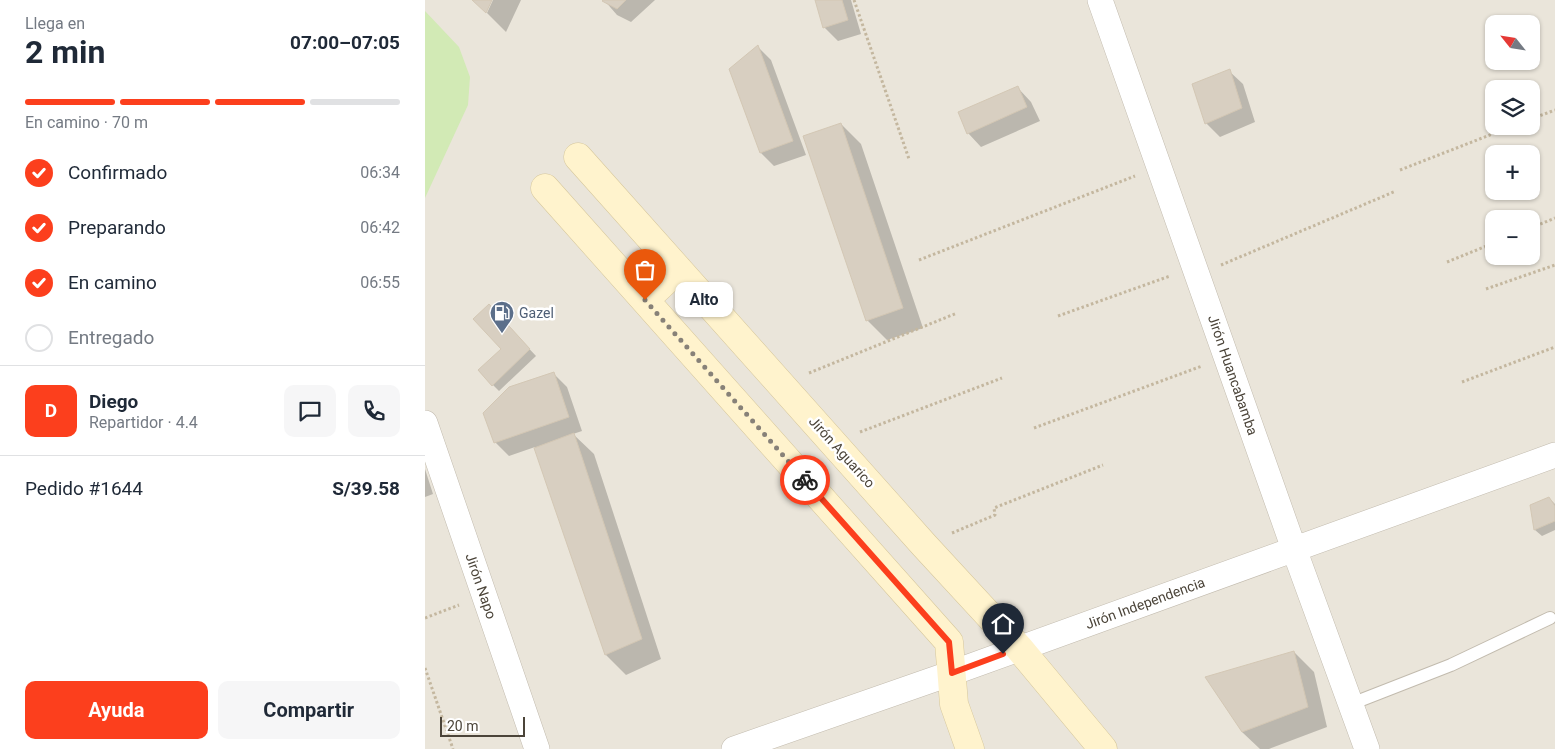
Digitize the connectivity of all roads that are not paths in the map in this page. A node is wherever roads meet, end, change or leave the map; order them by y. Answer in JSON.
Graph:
{"nodes":[{"id":1,"x":1100,"y":0,"type":"edge"},
{"id":2,"x":578,"y":157,"type":"dead end"},
{"id":3,"x":545,"y":188,"type":"dead end"},
{"id":4,"x":679,"y":269,"type":"junction"},
{"id":5,"x":645,"y":300,"type":"junction"},
{"id":6,"x":425,"y":423,"type":"edge"},
{"id":7,"x":1555,"y":455,"type":"edge"},
{"id":8,"x":1294,"y":549,"type":"junction"},
{"id":9,"x":1550,"y":618,"type":"dead end"},
{"id":10,"x":1019,"y":648,"type":"junction"},
{"id":11,"x":952,"y":673,"type":"junction"},
{"id":12,"x":1351,"y":704,"type":"junction"},
{"id":13,"x":537,"y":749,"type":"edge"},
{"id":14,"x":734,"y":749,"type":"edge"},
{"id":15,"x":970,"y":749,"type":"edge"},
{"id":16,"x":1103,"y":749,"type":"edge"},
{"id":17,"x":1367,"y":749,"type":"edge"}],
"edges":[{"from":1,"to":8,"type":"street","name":"Jirón Huancabamba"},
{"from":2,"to":4,"type":"street","name":"Jirón Aguarico"},
{"from":3,"to":5,"type":"street"},
{"from":4,"to":5,"type":"street"},
{"from":4,"to":10,"type":"street","name":"Jirón Aguarico"},
{"from":5,"to":11,"type":"street"},
{"from":6,"to":13,"type":"street","name":"Jirón Napo"},
{"from":7,"to":8,"type":"street","name":"Jirón Independencia"},
{"from":8,"to":10,"type":"street","name":"Jirón Independencia"},
{"from":8,"to":12,"type":"street","name":"Jirón Huancabamba"},
{"from":9,"to":12,"type":"lane"},
{"from":10,"to":11,"type":"street","name":"Jirón Independencia"},
{"from":10,"to":16,"type":"street","name":"Jirón Aguarico"},
{"from":11,"to":14,"type":"street","name":"Jirón Independencia"},
{"from":11,"to":15,"type":"street"},
{"from":12,"to":17,"type":"street","name":"Jirón Huancabamba"}]}
